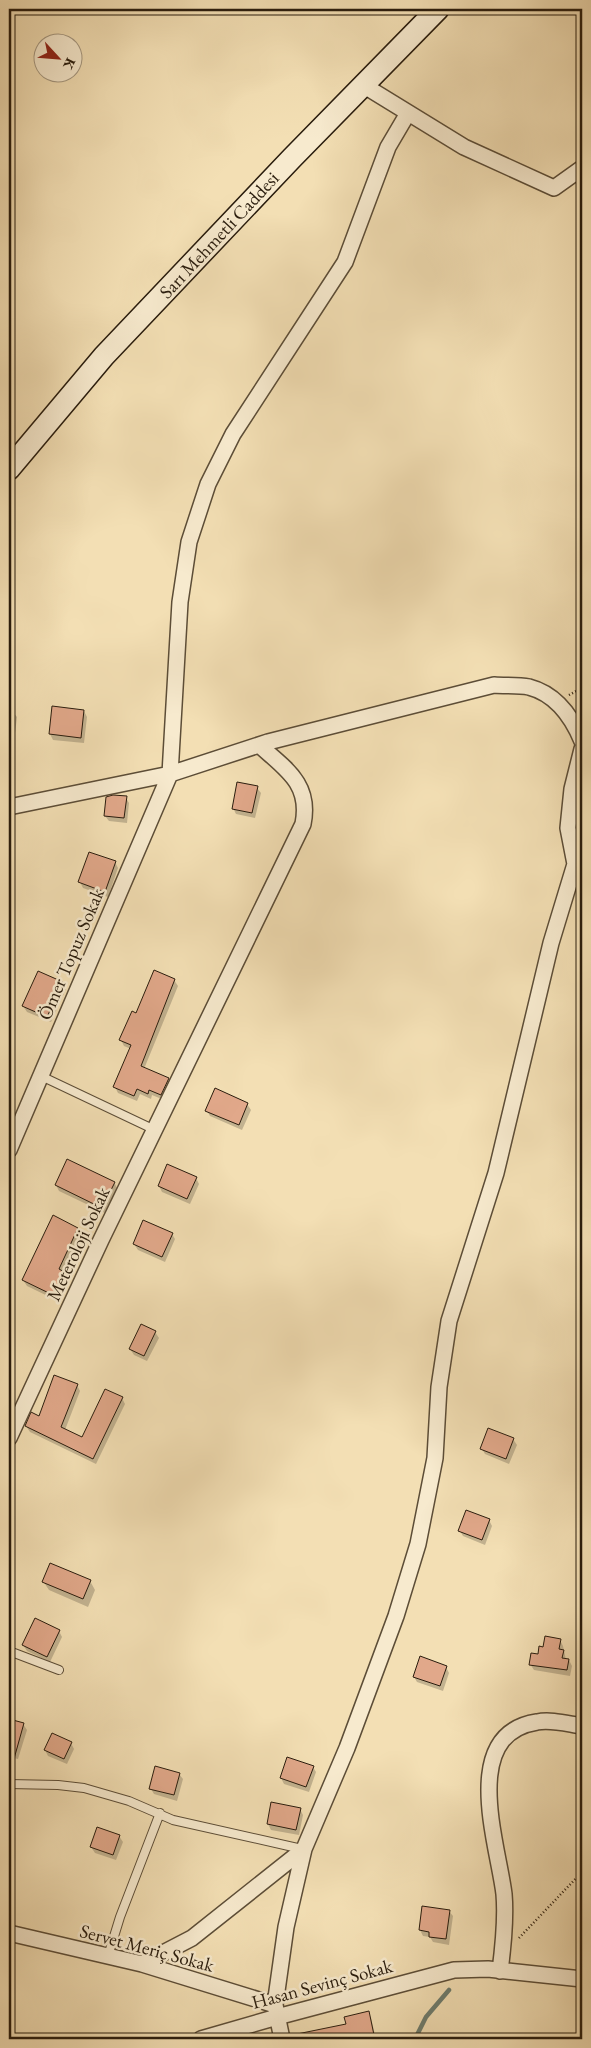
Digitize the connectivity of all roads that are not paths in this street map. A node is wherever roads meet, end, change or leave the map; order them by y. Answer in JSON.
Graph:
{"nodes":[{"id":1,"x":438,"y":9,"type":"edge"},
{"id":2,"x":363,"y":85,"type":"junction"},
{"id":3,"x":408,"y":113,"type":"junction"},
{"id":4,"x":582,"y":168,"type":"edge"},
{"id":5,"x":9,"y":469,"type":"edge"},
{"id":6,"x":582,"y":741,"type":"edge"},
{"id":7,"x":259,"y":745,"type":"junction"},
{"id":8,"x":582,"y":749,"type":"edge"},
{"id":9,"x":170,"y":774,"type":"junction"},
{"id":10,"x":9,"y":807,"type":"edge"},
{"id":11,"x":41,"y":1076,"type":"junction"},
{"id":12,"x":155,"y":1130,"type":"junction"},
{"id":13,"x":10,"y":1144,"type":"edge"},
{"id":14,"x":9,"y":1438,"type":"edge"},
{"id":15,"x":9,"y":1651,"type":"edge"},
{"id":16,"x":59,"y":1670,"type":"dead end"},
{"id":17,"x":582,"y":1726,"type":"edge"},
{"id":18,"x":9,"y":1784,"type":"edge"},
{"id":19,"x":160,"y":1813,"type":"junction"},
{"id":20,"x":304,"y":1849,"type":"junction"},
{"id":21,"x":9,"y":1933,"type":"edge"},
{"id":22,"x":108,"y":1956,"type":"junction"},
{"id":23,"x":142,"y":1964,"type":"junction"},
{"id":24,"x":494,"y":1970,"type":"junction"},
{"id":25,"x":582,"y":1979,"type":"edge"},
{"id":26,"x":276,"y":2011,"type":"junction"},
{"id":27,"x":201,"y":2039,"type":"edge"},
{"id":28,"x":282,"y":2039,"type":"edge"}],
"edges":[{"from":1,"to":2,"type":"street","name":"Sarı Mehmetli Caddesi"},
{"from":2,"to":3,"type":"street"},
{"from":2,"to":5,"type":"street","name":"Sarı Mehmetli Caddesi"},
{"from":3,"to":4,"type":"street"},
{"from":3,"to":9,"type":"street","name":"Ömer Topuz Sokak"},
{"from":6,"to":7,"type":"street"},
{"from":7,"to":9,"type":"street"},
{"from":7,"to":12,"type":"street","name":"Meteroloji Sokak"},
{"from":8,"to":20,"type":"street"},
{"from":9,"to":10,"type":"street"},
{"from":9,"to":11,"type":"street","name":"Ömer Topuz Sokak"},
{"from":11,"to":12,"type":"lane"},
{"from":11,"to":13,"type":"street","name":"Ömer Topuz Sokak"},
{"from":12,"to":14,"type":"street","name":"Meteroloji Sokak"},
{"from":15,"to":16,"type":"lane"},
{"from":17,"to":24,"type":"street"},
{"from":18,"to":19,"type":"lane"},
{"from":19,"to":20,"type":"lane"},
{"from":19,"to":22,"type":"lane"},
{"from":20,"to":23,"type":"street"},
{"from":20,"to":26,"type":"street"},
{"from":21,"to":22,"type":"street","name":"Servet Meriç Sokak"},
{"from":22,"to":23,"type":"street","name":"Servet Meriç Sokak"},
{"from":23,"to":26,"type":"street","name":"Servet Meriç Sokak"},
{"from":24,"to":25,"type":"street","name":"Hasan Sevinç Sokak"},
{"from":24,"to":26,"type":"street","name":"Hasan Sevinç Sokak"},
{"from":26,"to":27,"type":"street","name":"Hasan Sevinç Sokak"},
{"from":26,"to":28,"type":"street"}]}
